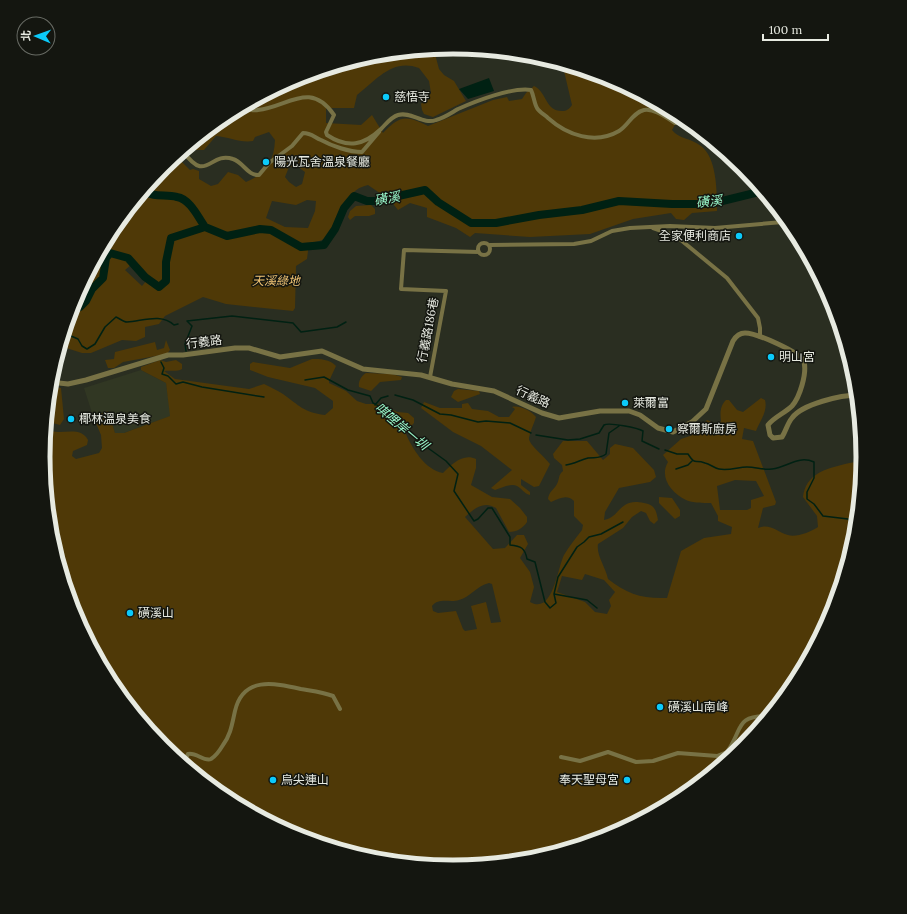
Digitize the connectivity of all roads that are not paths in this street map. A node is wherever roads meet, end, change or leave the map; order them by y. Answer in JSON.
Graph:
{"nodes":[{"id":1,"x":250,"y":109,"type":"edge"},
{"id":2,"x":678,"y":122,"type":"edge"},
{"id":3,"x":380,"y":130,"type":"junction"},
{"id":4,"x":186,"y":155,"type":"edge"},
{"id":5,"x":782,"y":222,"type":"edge"},
{"id":6,"x":651,"y":227,"type":"junction"},
{"id":7,"x":490,"y":248,"type":"junction"},
{"id":8,"x":478,"y":250,"type":"junction"},
{"id":9,"x":760,"y":337,"type":"junction"},
{"id":10,"x":430,"y":378,"type":"junction"},
{"id":11,"x":57,"y":383,"type":"edge"},
{"id":12,"x":852,"y":396,"type":"edge"},
{"id":13,"x":340,"y":709,"type":"dead end"},
{"id":14,"x":763,"y":716,"type":"edge"},
{"id":15,"x":562,"y":757,"type":"dead end"},
{"id":16,"x":186,"y":758,"type":"edge"}],
"edges":[{"from":1,"to":3,"type":"street"},
{"from":2,"to":3,"type":"street"},
{"from":3,"to":4,"type":"street"},
{"from":5,"to":6,"type":"street"},
{"from":6,"to":7,"type":"street"},
{"from":6,"to":9,"type":"street"},
{"from":7,"to":8,"type":"street"},
{"from":7,"to":8,"type":"street"},
{"from":8,"to":10,"type":"street","name":"行義路186巷"},
{"from":9,"to":10,"type":"street","name":"行義路"},
{"from":9,"to":12,"type":"street","name":"行義路"},
{"from":10,"to":11,"type":"street","name":"行義路"},
{"from":13,"to":16,"type":"street"},
{"from":14,"to":15,"type":"street"}]}
